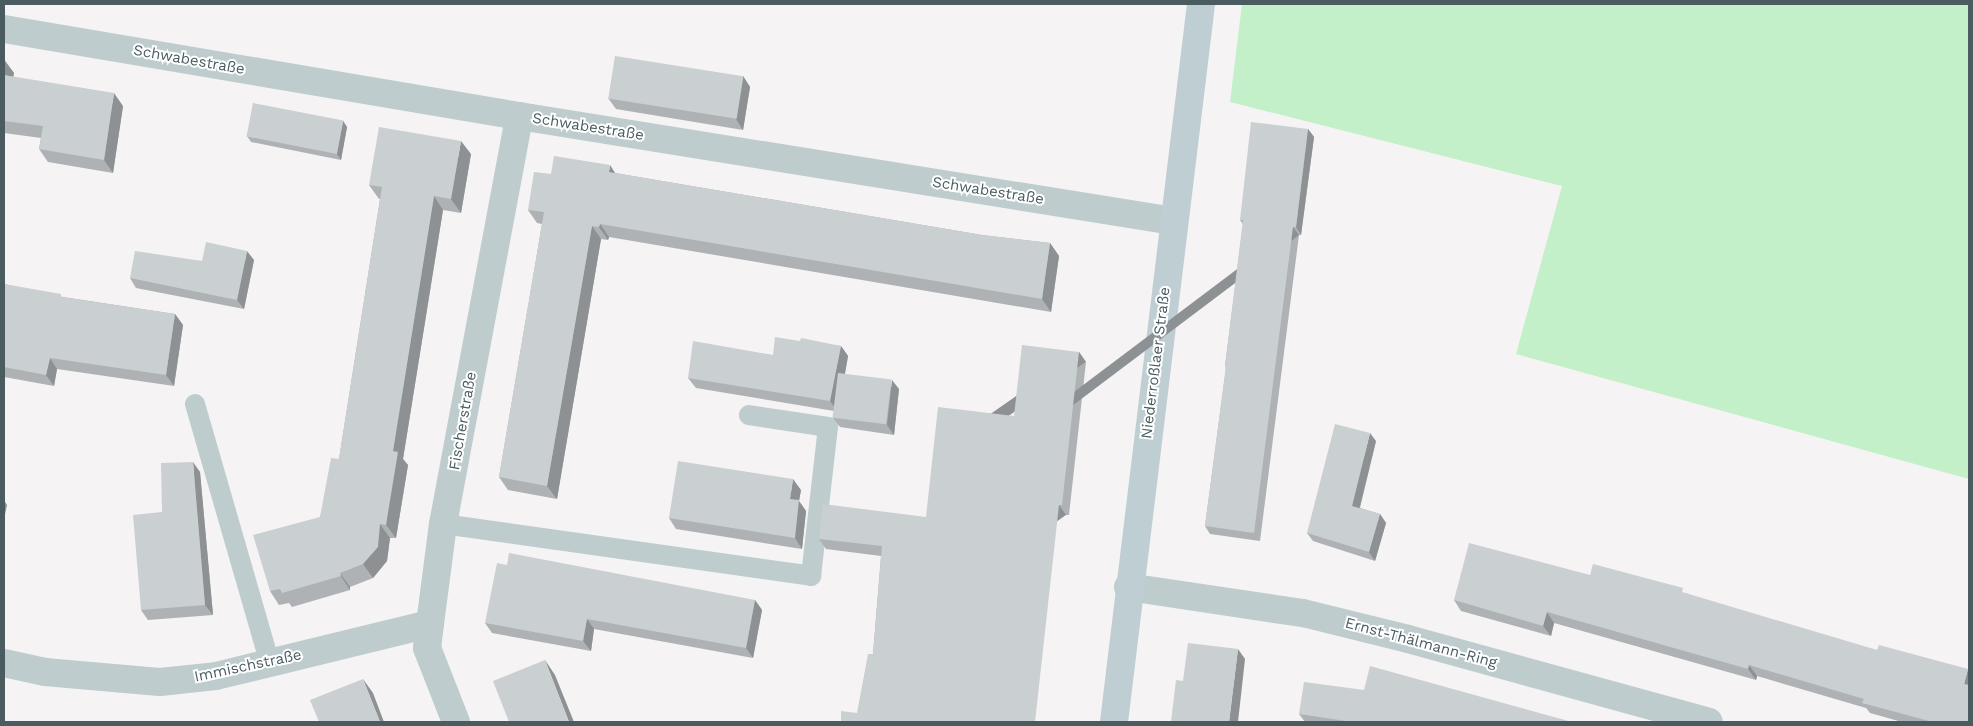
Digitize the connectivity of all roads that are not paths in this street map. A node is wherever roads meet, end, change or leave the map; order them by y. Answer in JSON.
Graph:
{"nodes":[{"id":1,"x":1201,"y":4,"type":"edge"},
{"id":2,"x":4,"y":29,"type":"edge"},
{"id":3,"x":519,"y":116,"type":"junction"},
{"id":4,"x":1173,"y":220,"type":"junction"},
{"id":5,"x":195,"y":404,"type":"dead end"},
{"id":6,"x":749,"y":415,"type":"dead end"},
{"id":7,"x":444,"y":524,"type":"junction"},
{"id":8,"x":1128,"y":588,"type":"junction"},
{"id":9,"x":430,"y":624,"type":"junction"},
{"id":10,"x":4,"y":663,"type":"edge"},
{"id":11,"x":270,"y":663,"type":"junction"},
{"id":12,"x":456,"y":722,"type":"edge"},
{"id":13,"x":1114,"y":722,"type":"edge"},
{"id":14,"x":1709,"y":722,"type":"edge"}],
"edges":[{"from":1,"to":4,"type":"main road","name":"Niederroßlaer Straße"},
{"from":2,"to":3,"type":"street","name":"Schwabestraße"},
{"from":3,"to":4,"type":"street","name":"Schwabestraße"},
{"from":3,"to":7,"type":"street","name":"Fischerstraße"},
{"from":4,"to":8,"type":"main road","name":"Niederroßlaer Straße"},
{"from":5,"to":11,"type":"lane"},
{"from":6,"to":7,"type":"lane"},
{"from":7,"to":9,"type":"street","name":"Fischerstraße"},
{"from":8,"to":13,"type":"main road","name":"Niederroßlaer Straße"},
{"from":8,"to":14,"type":"street","name":"Ernst-Thälmann-Ring"},
{"from":9,"to":11,"type":"street","name":"Immischstraße"},
{"from":9,"to":12,"type":"street","name":"Fischerstraße"},
{"from":10,"to":11,"type":"street","name":"Immischstraße"}]}
